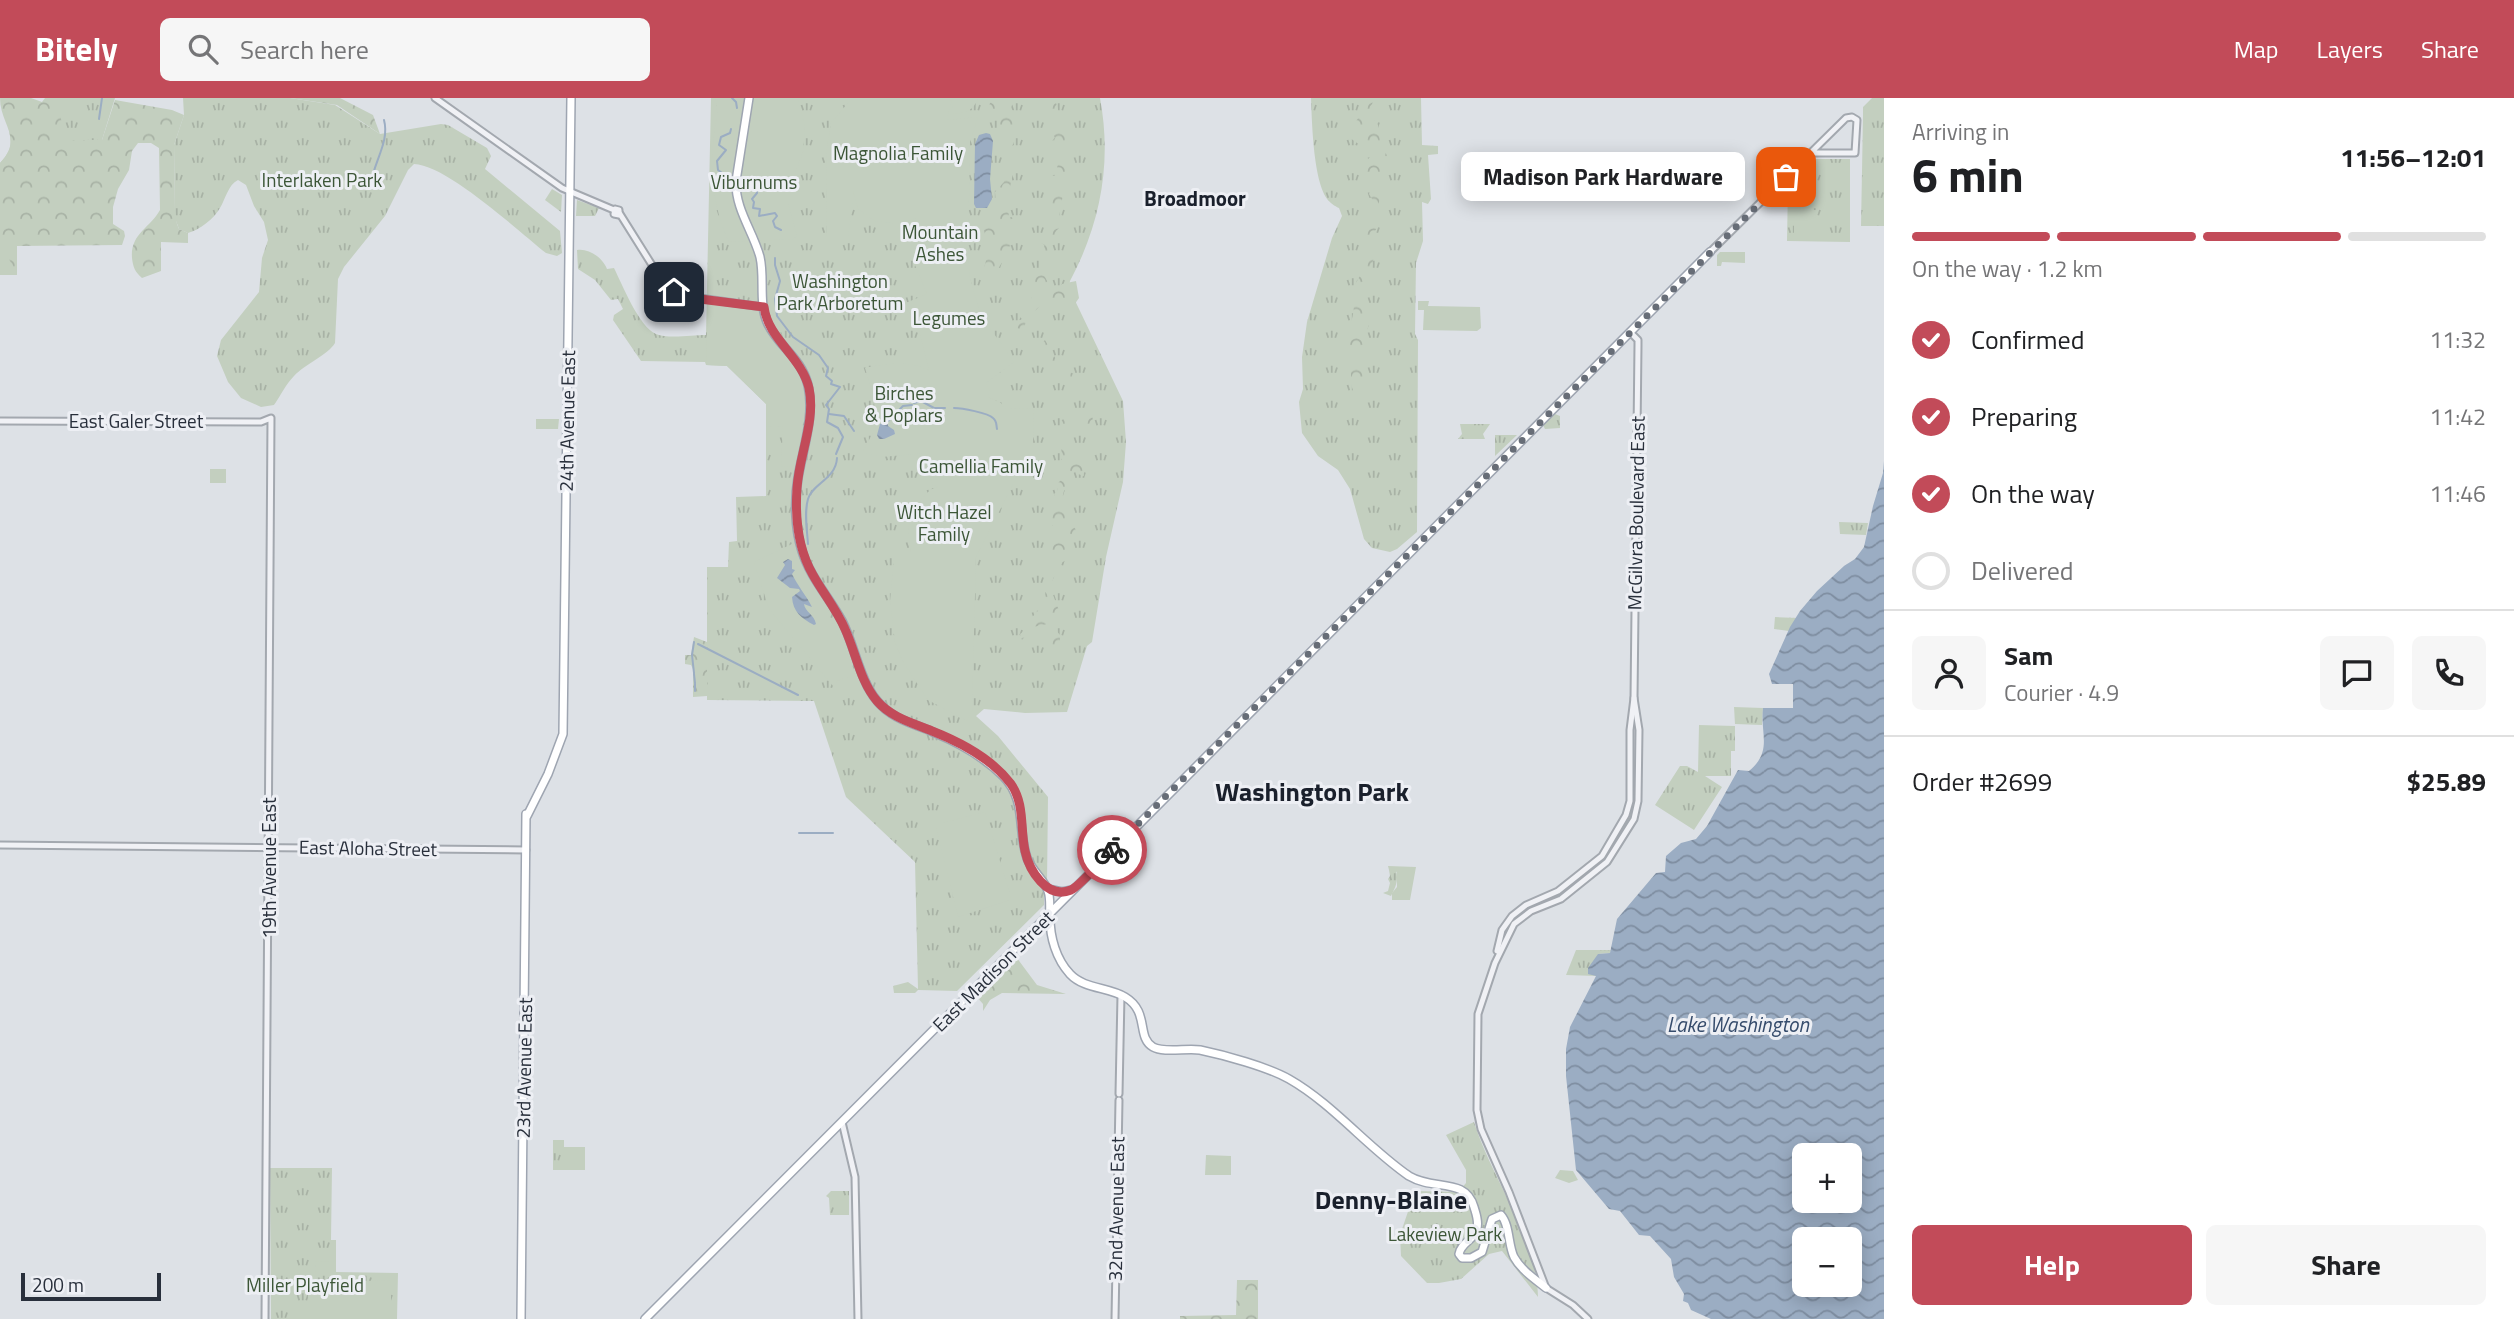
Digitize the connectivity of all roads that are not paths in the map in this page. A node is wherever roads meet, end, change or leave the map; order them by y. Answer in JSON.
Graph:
{"nodes":[{"id":1,"x":435,"y":98,"type":"edge"},
{"id":2,"x":571,"y":98,"type":"edge"},
{"id":3,"x":749,"y":98,"type":"edge"},
{"id":4,"x":1819,"y":143,"type":"junction"},
{"id":5,"x":1823,"y":153,"type":"junction"},
{"id":6,"x":1805,"y":157,"type":"junction"},
{"id":7,"x":570,"y":192,"type":"junction"},
{"id":8,"x":1710,"y":252,"type":"joint"},
{"id":9,"x":764,"y":307,"type":"junction"},
{"id":10,"x":1630,"y":332,"type":"junction"},
{"id":11,"x":271,"y":418,"type":"joint"},
{"id":12,"x":0,"y":421,"type":"edge"},
{"id":13,"x":1634,"y":698,"type":"junction"},
{"id":14,"x":1630,"y":730,"type":"junction"},
{"id":15,"x":1639,"y":730,"type":"junction"},
{"id":16,"x":561,"y":744,"type":"joint"},
{"id":17,"x":0,"y":845,"type":"edge"},
{"id":18,"x":268,"y":847,"type":"junction"},
{"id":19,"x":526,"y":850,"type":"junction"},
{"id":20,"x":1048,"y":889,"type":"junction"},
{"id":21,"x":1072,"y":890,"type":"junction"},
{"id":22,"x":1049,"y":913,"type":"junction"},
{"id":23,"x":1031,"y":932,"type":"junction"},
{"id":24,"x":1051,"y":936,"type":"junction"},
{"id":25,"x":1494,"y":963,"type":"junction"},
{"id":26,"x":1121,"y":995,"type":"junction"},
{"id":27,"x":842,"y":1122,"type":"junction"},
{"id":28,"x":1546,"y":1289,"type":"junction"},
{"id":29,"x":265,"y":1319,"type":"edge"},
{"id":30,"x":521,"y":1319,"type":"edge"},
{"id":31,"x":645,"y":1319,"type":"edge"},
{"id":32,"x":858,"y":1319,"type":"edge"},
{"id":33,"x":1115,"y":1319,"type":"edge"},
{"id":34,"x":1588,"y":1319,"type":"edge"}],
"edges":[{"from":1,"to":7,"type":"street"},
{"from":2,"to":7,"type":"main road","name":"24th Avenue East"},
{"from":3,"to":9,"type":"main road"},
{"from":4,"to":5,"type":"street"},
{"from":4,"to":5,"type":"street","name":"East Madison Street"},
{"from":4,"to":6,"type":"street","name":"East Madison Street"},
{"from":5,"to":6,"type":"street"},
{"from":6,"to":8,"type":"street","name":"East Madison Street"},
{"from":7,"to":9,"type":"street"},
{"from":7,"to":16,"type":"main road","name":"24th Avenue East"},
{"from":8,"to":10,"type":"main road","name":"East Madison Street"},
{"from":9,"to":20,"type":"main road"},
{"from":10,"to":13,"type":"street","name":"McGilvra Boulevard East"},
{"from":10,"to":21,"type":"main road","name":"East Madison Street"},
{"from":11,"to":12,"type":"street","name":"East Galer Street"},
{"from":11,"to":18,"type":"street","name":"19th Avenue East"},
{"from":13,"to":14,"type":"street","name":"McGilvra Boulevard East"},
{"from":13,"to":15,"type":"street","name":"McGilvra Boulevard East"},
{"from":14,"to":15,"type":"street"},
{"from":14,"to":25,"type":"street","name":"McGilvra Boulevard East"},
{"from":15,"to":25,"type":"street","name":"McGilvra Boulevard East"},
{"from":16,"to":19,"type":"main road","name":"23rd Avenue East"},
{"from":17,"to":18,"type":"street","name":"East Aloha Street"},
{"from":18,"to":19,"type":"street","name":"East Aloha Street"},
{"from":18,"to":29,"type":"street","name":"19th Avenue East"},
{"from":19,"to":30,"type":"main road","name":"23rd Avenue East"},
{"from":20,"to":21,"type":"main road"},
{"from":20,"to":22,"type":"main road"},
{"from":21,"to":22,"type":"main road","name":"East Madison Street"},
{"from":22,"to":23,"type":"main road","name":"East Madison Street"},
{"from":22,"to":24,"type":"main road"},
{"from":23,"to":24,"type":"main road"},
{"from":23,"to":27,"type":"main road","name":"East Madison Street"},
{"from":24,"to":26,"type":"main road"},
{"from":25,"to":28,"type":"street","name":"McGilvra Boulevard East"},
{"from":26,"to":28,"type":"main road"},
{"from":26,"to":33,"type":"street","name":"32nd Avenue East"},
{"from":27,"to":31,"type":"main road","name":"East Madison Street"},
{"from":27,"to":32,"type":"street"},
{"from":28,"to":34,"type":"street"}]}
